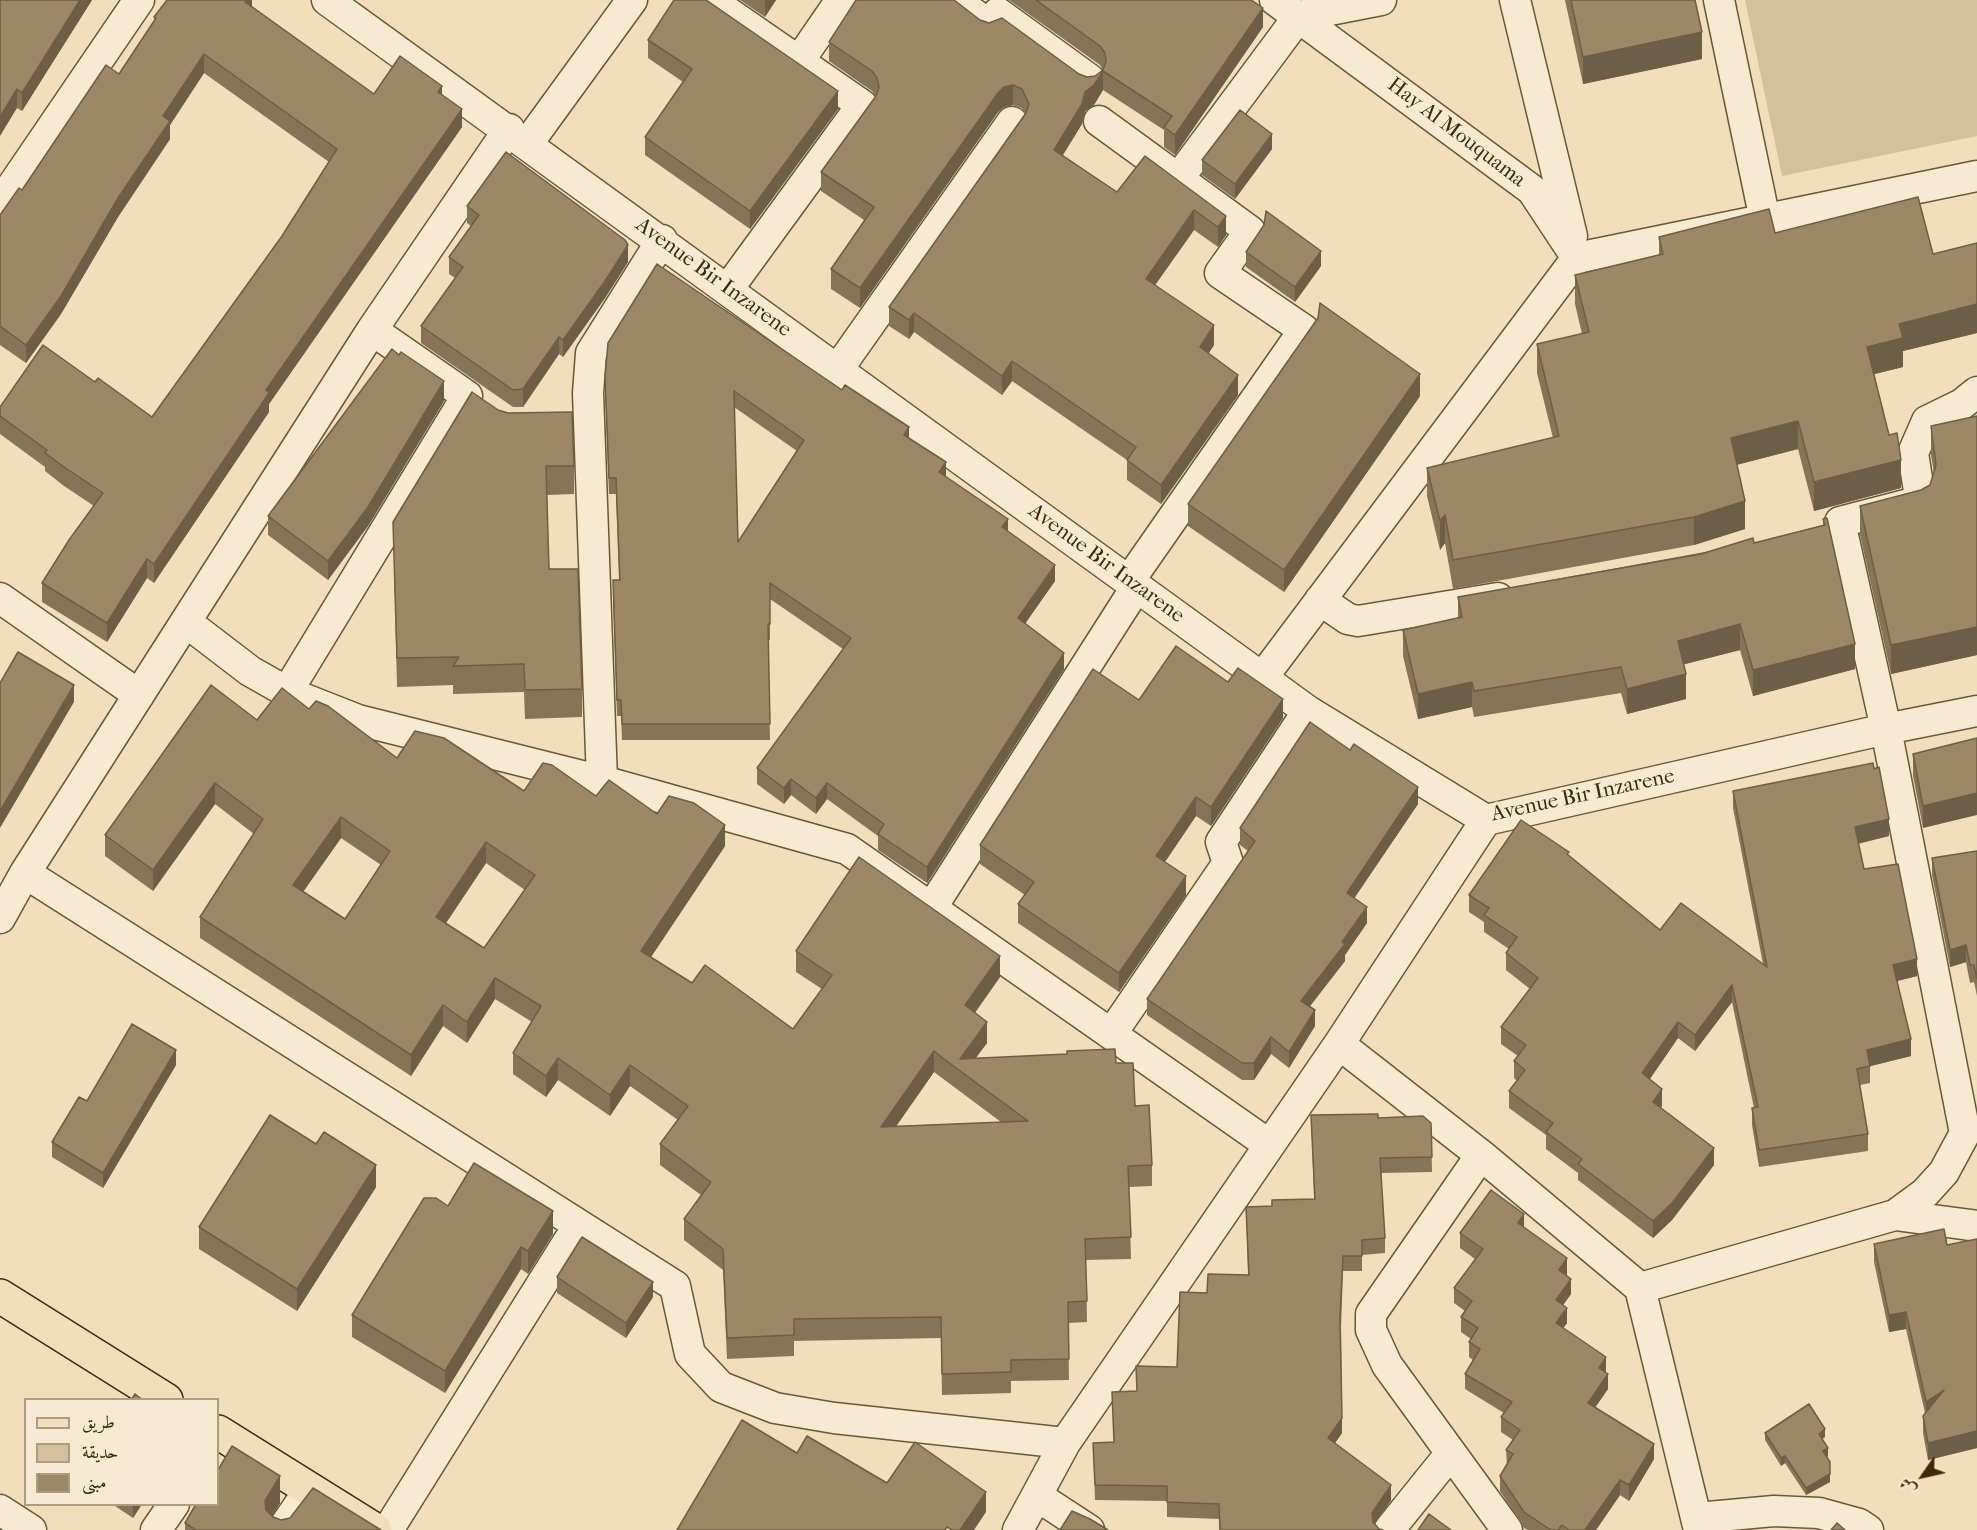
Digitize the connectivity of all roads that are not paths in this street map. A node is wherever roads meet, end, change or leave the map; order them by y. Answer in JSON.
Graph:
{"nodes":[{"id":1,"x":139,"y":0,"type":"edge"},
{"id":2,"x":327,"y":0,"type":"edge"},
{"id":3,"x":632,"y":0,"type":"edge"},
{"id":4,"x":710,"y":0,"type":"edge"},
{"id":5,"x":841,"y":0,"type":"edge"},
{"id":6,"x":954,"y":0,"type":"edge"},
{"id":7,"x":1381,"y":0,"type":"edge"},
{"id":8,"x":1515,"y":0,"type":"edge"},
{"id":9,"x":1719,"y":0,"type":"edge"},
{"id":10,"x":1287,"y":8,"type":"edge"},
{"id":11,"x":799,"y":61,"type":"junction"},
{"id":12,"x":1089,"y":79,"type":"edge"},
{"id":13,"x":1099,"y":121,"type":"dead end"},
{"id":14,"x":1012,"y":122,"type":"dead end"},
{"id":15,"x":518,"y":136,"type":"junction"},
{"id":16,"x":1977,"y":176,"type":"edge"},
{"id":17,"x":1178,"y":179,"type":"junction"},
{"id":18,"x":0,"y":204,"type":"edge"},
{"id":19,"x":1765,"y":220,"type":"junction"},
{"id":20,"x":662,"y":240,"type":"junction"},
{"id":21,"x":1577,"y":258,"type":"junction"},
{"id":22,"x":728,"y":289,"type":"junction"},
{"id":23,"x":372,"y":330,"type":"junction"},
{"id":24,"x":838,"y":369,"type":"junction"},
{"id":25,"x":1977,"y":392,"type":"edge"},
{"id":26,"x":467,"y":396,"type":"junction"},
{"id":27,"x":492,"y":413,"type":"edge"},
{"id":28,"x":1133,"y":583,"type":"junction"},
{"id":29,"x":1525,"y":593,"type":"edge"},
{"id":30,"x":0,"y":598,"type":"edge"},
{"id":31,"x":1320,"y":600,"type":"junction"},
{"id":32,"x":186,"y":622,"type":"junction"},
{"id":33,"x":1262,"y":678,"type":"junction"},
{"id":34,"x":287,"y":692,"type":"junction"},
{"id":35,"x":140,"y":695,"type":"junction"},
{"id":36,"x":1308,"y":711,"type":"junction"},
{"id":37,"x":1977,"y":711,"type":"edge"},
{"id":38,"x":1886,"y":729,"type":"junction"},
{"id":39,"x":602,"y":782,"type":"junction"},
{"id":40,"x":1486,"y":820,"type":"junction"},
{"id":41,"x":25,"y":873,"type":"junction"},
{"id":42,"x":932,"y":907,"type":"junction"},
{"id":43,"x":0,"y":918,"type":"edge"},
{"id":44,"x":1112,"y":1033,"type":"junction"},
{"id":45,"x":1339,"y":1044,"type":"junction"},
{"id":46,"x":1268,"y":1144,"type":"junction"},
{"id":47,"x":1481,"y":1155,"type":"junction"},
{"id":48,"x":1895,"y":1215,"type":"junction"},
{"id":49,"x":578,"y":1226,"type":"junction"},
{"id":50,"x":1977,"y":1226,"type":"edge"},
{"id":51,"x":1640,"y":1288,"type":"junction"},
{"id":52,"x":0,"y":1296,"type":"edge"},
{"id":53,"x":163,"y":1398,"type":"edge"},
{"id":54,"x":219,"y":1436,"type":"edge"},
{"id":55,"x":1065,"y":1443,"type":"junction"},
{"id":56,"x":1451,"y":1453,"type":"junction"},
{"id":57,"x":310,"y":1490,"type":"junction"},
{"id":58,"x":1037,"y":1496,"type":"junction"},
{"id":59,"x":173,"y":1506,"type":"edge"},
{"id":60,"x":0,"y":1510,"type":"edge"},
{"id":61,"x":1698,"y":1524,"type":"edge"},
{"id":62,"x":31,"y":1530,"type":"edge"},
{"id":63,"x":156,"y":1530,"type":"edge"},
{"id":64,"x":282,"y":1530,"type":"edge"},
{"id":65,"x":375,"y":1530,"type":"edge"},
{"id":66,"x":388,"y":1530,"type":"edge"},
{"id":67,"x":1018,"y":1530,"type":"edge"},
{"id":68,"x":1089,"y":1530,"type":"edge"},
{"id":69,"x":1389,"y":1530,"type":"edge"},
{"id":70,"x":1507,"y":1530,"type":"edge"},
{"id":71,"x":1868,"y":1530,"type":"edge"}],
"edges":[{"from":1,"to":18,"type":"street"},
{"from":2,"to":15,"type":"street","name":"Avenue Bir Inzarene"},
{"from":3,"to":15,"type":"street"},
{"from":4,"to":11,"type":"street"},
{"from":5,"to":11,"type":"street"},
{"from":6,"to":12,"type":"street"},
{"from":7,"to":10,"type":"street"},
{"from":8,"to":21,"type":"street"},
{"from":9,"to":19,"type":"street"},
{"from":10,"to":17,"type":"street"},
{"from":10,"to":21,"type":"street","name":"Hay Al Mouquama"},
{"from":11,"to":22,"type":"street"},
{"from":13,"to":17,"type":"street"},
{"from":14,"to":24,"type":"street"},
{"from":15,"to":20,"type":"street","name":"Avenue Bir Inzarene"},
{"from":15,"to":23,"type":"street"},
{"from":16,"to":19,"type":"street"},
{"from":17,"to":28,"type":"street"},
{"from":19,"to":21,"type":"street"},
{"from":20,"to":22,"type":"street","name":"Avenue Bir Inzarene"},
{"from":20,"to":39,"type":"street"},
{"from":21,"to":31,"type":"street"},
{"from":22,"to":24,"type":"street","name":"Avenue Bir Inzarene"},
{"from":23,"to":26,"type":"street"},
{"from":23,"to":32,"type":"street"},
{"from":24,"to":28,"type":"street","name":"Avenue Bir Inzarene"},
{"from":25,"to":38,"type":"street"},
{"from":26,"to":27,"type":"street"},
{"from":26,"to":34,"type":"street"},
{"from":28,"to":33,"type":"street","name":"Avenue Bir Inzarene"},
{"from":28,"to":42,"type":"street"},
{"from":29,"to":31,"type":"street"},
{"from":30,"to":35,"type":"street"},
{"from":31,"to":33,"type":"street"},
{"from":32,"to":34,"type":"street"},
{"from":32,"to":35,"type":"street"},
{"from":33,"to":36,"type":"street","name":"Avenue Bir Inzarene"},
{"from":34,"to":39,"type":"street"},
{"from":35,"to":41,"type":"street"},
{"from":36,"to":40,"type":"street","name":"Avenue Bir Inzarene"},
{"from":36,"to":44,"type":"street"},
{"from":37,"to":38,"type":"street","name":"Avenue Bir Inzarene"},
{"from":38,"to":40,"type":"street","name":"Avenue Bir Inzarene"},
{"from":38,"to":48,"type":"street"},
{"from":39,"to":42,"type":"street"},
{"from":40,"to":45,"type":"street"},
{"from":41,"to":43,"type":"street"},
{"from":41,"to":49,"type":"street"},
{"from":42,"to":44,"type":"street"},
{"from":44,"to":46,"type":"street"},
{"from":45,"to":46,"type":"street"},
{"from":45,"to":47,"type":"street"},
{"from":46,"to":55,"type":"street"},
{"from":47,"to":51,"type":"street"},
{"from":47,"to":56,"type":"street"},
{"from":48,"to":50,"type":"street"},
{"from":48,"to":51,"type":"street"},
{"from":49,"to":55,"type":"street"},
{"from":49,"to":66,"type":"street"},
{"from":51,"to":61,"type":"street"},
{"from":52,"to":53,"type":"main road"},
{"from":54,"to":57,"type":"main road"},
{"from":55,"to":58,"type":"street"},
{"from":56,"to":69,"type":"street"},
{"from":56,"to":70,"type":"street"},
{"from":57,"to":64,"type":"street"},
{"from":57,"to":65,"type":"main road"},
{"from":58,"to":67,"type":"street"},
{"from":58,"to":68,"type":"street"},
{"from":59,"to":63,"type":"street"},
{"from":60,"to":62,"type":"street"},
{"from":61,"to":71,"type":"street"}]}
